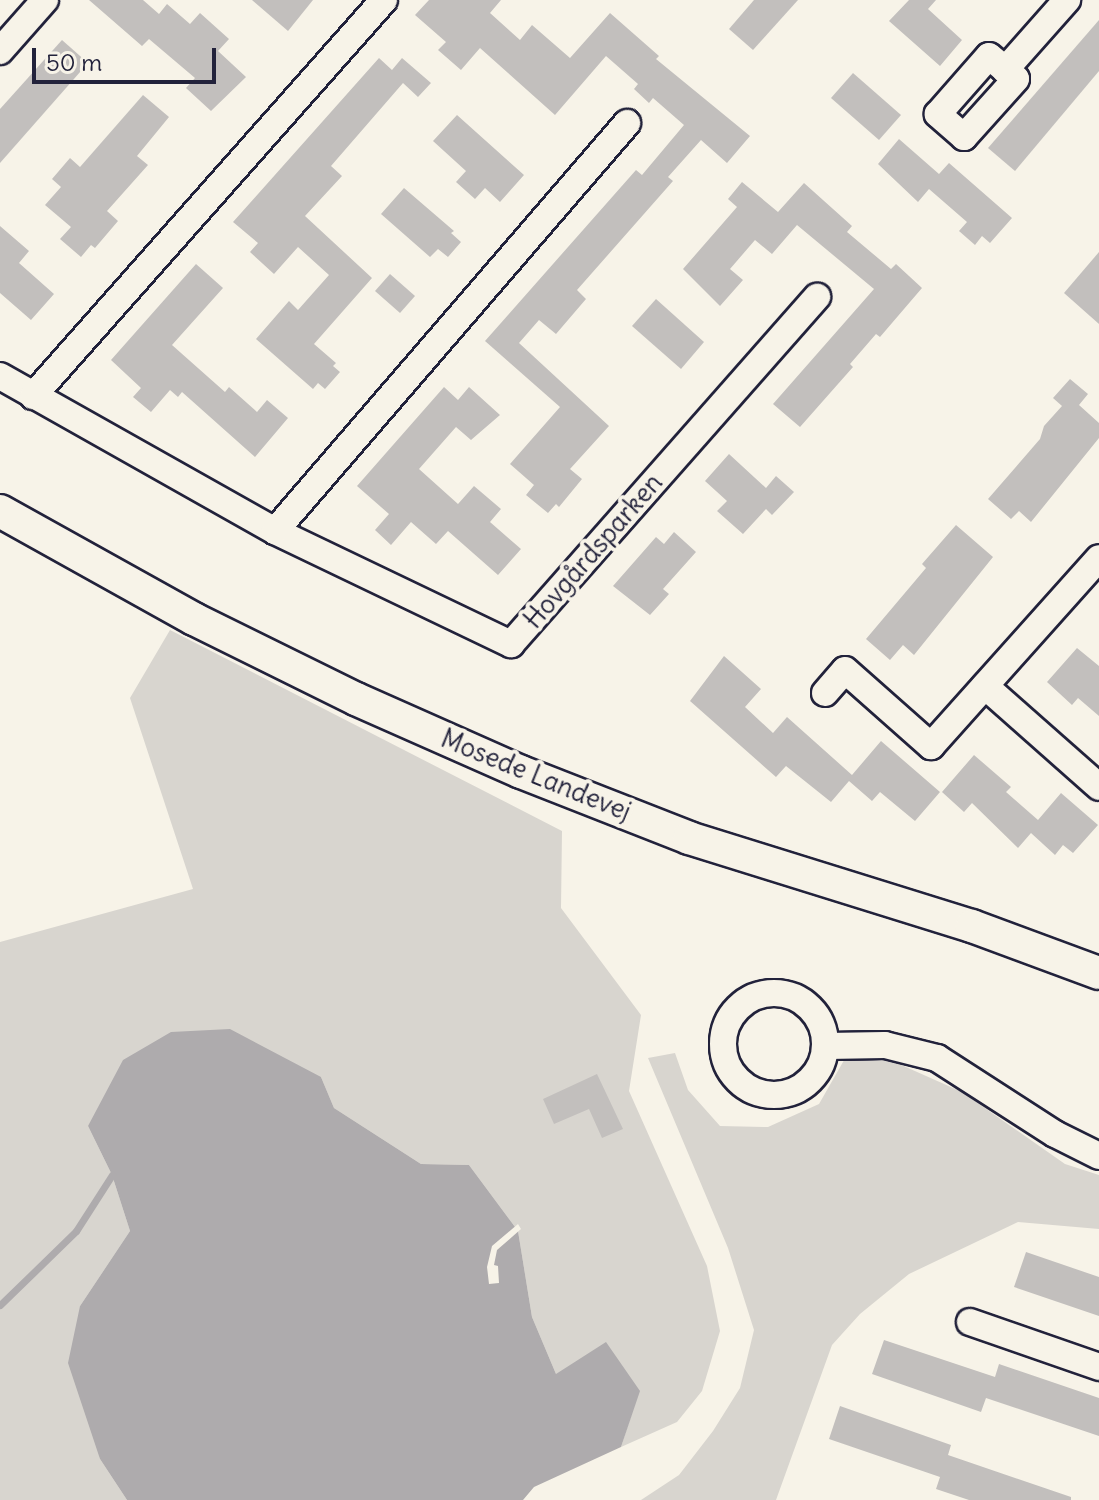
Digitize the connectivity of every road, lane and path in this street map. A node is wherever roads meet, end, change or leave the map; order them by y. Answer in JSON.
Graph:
{"nodes":[{"id":1,"x":45,"y":0,"type":"edge"},
{"id":2,"x":384,"y":0,"type":"edge"},
{"id":3,"x":1067,"y":0,"type":"edge"},
{"id":4,"x":0,"y":51,"type":"edge"},
{"id":5,"x":1005,"y":70,"type":"dead end"},
{"id":6,"x":627,"y":123,"type":"dead end"},
{"id":7,"x":817,"y":297,"type":"dead end"},
{"id":8,"x":0,"y":376,"type":"edge"},
{"id":9,"x":33,"y":396,"type":"junction"},
{"id":10,"x":0,"y":511,"type":"edge"},
{"id":11,"x":275,"y":531,"type":"junction"},
{"id":12,"x":1099,"y":558,"type":"edge"},
{"id":13,"x":985,"y":686,"type":"junction"},
{"id":14,"x":825,"y":693,"type":"dead end"},
{"id":15,"x":1099,"y":787,"type":"edge"},
{"id":16,"x":1099,"y":973,"type":"edge"},
{"id":17,"x":827,"y":1046,"type":"junction"},
{"id":18,"x":1099,"y":1156,"type":"edge"},
{"id":19,"x":970,"y":1322,"type":"dead end"},
{"id":20,"x":1099,"y":1367,"type":"edge"}],
"edges":[{"from":1,"to":4,"type":"street"},
{"from":2,"to":9,"type":"street"},
{"from":3,"to":5,"type":"street"},
{"from":6,"to":11,"type":"street"},
{"from":7,"to":11,"type":"street","name":"Hovgårdsparken"},
{"from":8,"to":9,"type":"street","name":"Hovgårdsparken"},
{"from":9,"to":11,"type":"street","name":"Hovgårdsparken"},
{"from":10,"to":16,"type":"main road","name":"Mosede Landevej"},
{"from":12,"to":13,"type":"street"},
{"from":13,"to":14,"type":"street"},
{"from":13,"to":15,"type":"street"},
{"from":17,"to":17,"type":"street"},
{"from":17,"to":18,"type":"street"},
{"from":19,"to":20,"type":"street"}]}
